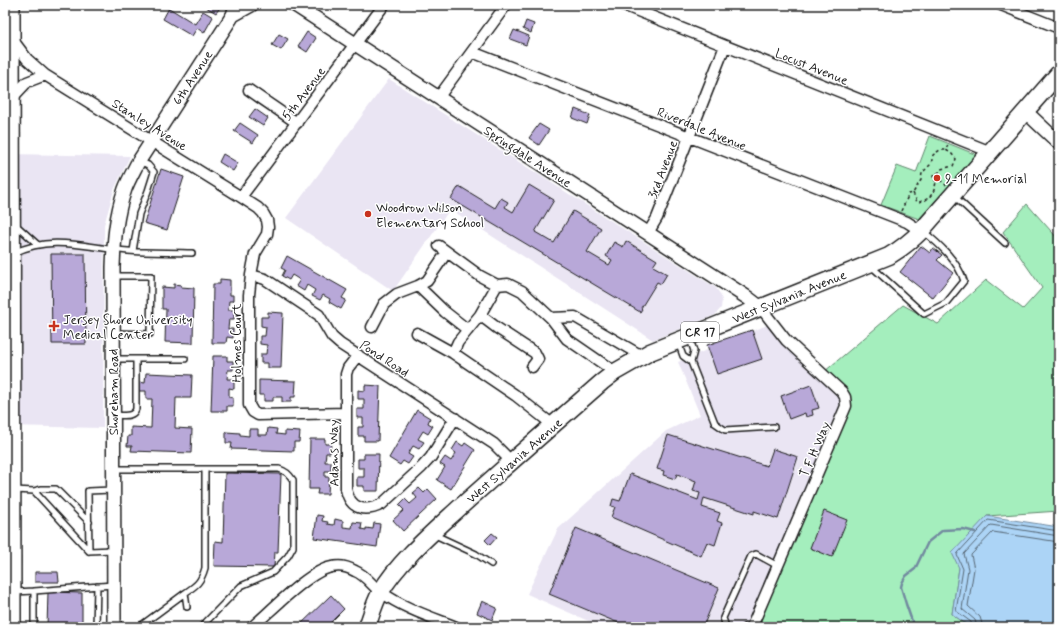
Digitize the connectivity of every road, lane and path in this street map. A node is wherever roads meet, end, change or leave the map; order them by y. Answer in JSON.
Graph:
{"nodes":[{"id":1,"x":11,"y":5,"type":"edge"},
{"id":2,"x":251,"y":5,"type":"edge"},
{"id":3,"x":295,"y":5,"type":"edge"},
{"id":4,"x":384,"y":5,"type":"edge"},
{"id":5,"x":506,"y":5,"type":"edge"},
{"id":6,"x":623,"y":5,"type":"edge"},
{"id":7,"x":1001,"y":5,"type":"edge"},
{"id":8,"x":234,"y":10,"type":"edge"},
{"id":9,"x":1059,"y":28,"type":"edge"},
{"id":10,"x":11,"y":39,"type":"junction"},
{"id":11,"x":356,"y":44,"type":"junction"},
{"id":12,"x":725,"y":46,"type":"junction"},
{"id":13,"x":472,"y":52,"type":"junction"},
{"id":14,"x":1059,"y":73,"type":"edge"},
{"id":15,"x":45,"y":75,"type":"junction"},
{"id":16,"x":249,"y":90,"type":"dead end"},
{"id":17,"x":12,"y":98,"type":"junction"},
{"id":18,"x":438,"y":98,"type":"junction"},
{"id":19,"x":1026,"y":112,"type":"junction"},
{"id":20,"x":297,"y":122,"type":"junction"},
{"id":21,"x":688,"y":136,"type":"junction"},
{"id":22,"x":151,"y":140,"type":"junction"},
{"id":23,"x":949,"y":143,"type":"dead end"},
{"id":24,"x":1059,"y":143,"type":"edge"},
{"id":25,"x":946,"y":150,"type":"junction"},
{"id":26,"x":991,"y":152,"type":"junction"},
{"id":27,"x":138,"y":161,"type":"junction"},
{"id":28,"x":938,"y":174,"type":"junction"},
{"id":29,"x":940,"y":180,"type":"junction"},
{"id":30,"x":936,"y":181,"type":"junction"},
{"id":31,"x":951,"y":191,"type":"junction"},
{"id":32,"x":913,"y":193,"type":"junction"},
{"id":33,"x":240,"y":197,"type":"junction"},
{"id":34,"x":900,"y":212,"type":"dead end"},
{"id":35,"x":10,"y":228,"type":"edge"},
{"id":36,"x":922,"y":231,"type":"junction"},
{"id":37,"x":648,"y":233,"type":"junction"},
{"id":38,"x":1005,"y":243,"type":"dead end"},
{"id":39,"x":37,"y":244,"type":"junction"},
{"id":40,"x":114,"y":250,"type":"junction"},
{"id":41,"x":133,"y":251,"type":"junction"},
{"id":42,"x":192,"y":253,"type":"dead end"},
{"id":43,"x":10,"y":260,"type":"edge"},
{"id":44,"x":869,"y":264,"type":"junction"},
{"id":45,"x":251,"y":275,"type":"junction"},
{"id":46,"x":113,"y":276,"type":"junction"},
{"id":47,"x":497,"y":285,"type":"junction"},
{"id":48,"x":418,"y":286,"type":"junction"},
{"id":49,"x":761,"y":308,"type":"junction"},
{"id":50,"x":480,"y":315,"type":"junction"},
{"id":51,"x":551,"y":318,"type":"junction"},
{"id":52,"x":372,"y":327,"type":"dead end"},
{"id":53,"x":468,"y":330,"type":"junction"},
{"id":54,"x":113,"y":333,"type":"junction"},
{"id":55,"x":417,"y":333,"type":"dead end"},
{"id":56,"x":684,"y":339,"type":"junction"},
{"id":57,"x":454,"y":353,"type":"junction"},
{"id":58,"x":358,"y":355,"type":"junction"},
{"id":59,"x":642,"y":356,"type":"junction"},
{"id":60,"x":113,"y":358,"type":"junction"},
{"id":61,"x":136,"y":359,"type":"junction"},
{"id":62,"x":185,"y":359,"type":"dead end"},
{"id":63,"x":691,"y":362,"type":"junction"},
{"id":64,"x":532,"y":367,"type":"dead end"},
{"id":65,"x":614,"y":372,"type":"junction"},
{"id":66,"x":346,"y":413,"type":"junction"},
{"id":67,"x":113,"y":415,"type":"junction"},
{"id":68,"x":455,"y":418,"type":"junction"},
{"id":69,"x":554,"y":425,"type":"junction"},
{"id":70,"x":774,"y":427,"type":"dead end"},
{"id":71,"x":8,"y":429,"type":"edge"},
{"id":72,"x":511,"y":461,"type":"junction"},
{"id":73,"x":205,"y":469,"type":"junction"},
{"id":74,"x":113,"y":470,"type":"junction"},
{"id":75,"x":13,"y":490,"type":"junction"},
{"id":76,"x":113,"y":490,"type":"junction"},
{"id":77,"x":34,"y":491,"type":"junction"},
{"id":78,"x":89,"y":522,"type":"junction"},
{"id":79,"x":432,"y":534,"type":"junction"},
{"id":80,"x":114,"y":550,"type":"junction"},
{"id":81,"x":89,"y":551,"type":"junction"},
{"id":82,"x":491,"y":564,"type":"dead end"},
{"id":83,"x":778,"y":566,"type":"junction"},
{"id":84,"x":114,"y":585,"type":"junction"},
{"id":85,"x":96,"y":586,"type":"junction"},
{"id":86,"x":34,"y":591,"type":"junction"},
{"id":87,"x":9,"y":592,"type":"edge"},
{"id":88,"x":381,"y":592,"type":"junction"},
{"id":89,"x":185,"y":593,"type":"junction"},
{"id":90,"x":187,"y":607,"type":"dead end"},
{"id":91,"x":749,"y":626,"type":"edge"},
{"id":92,"x":12,"y":627,"type":"edge"},
{"id":93,"x":34,"y":627,"type":"edge"},
{"id":94,"x":96,"y":627,"type":"edge"},
{"id":95,"x":114,"y":627,"type":"edge"},
{"id":96,"x":139,"y":627,"type":"edge"},
{"id":97,"x":201,"y":627,"type":"edge"},
{"id":98,"x":252,"y":627,"type":"edge"},
{"id":99,"x":367,"y":627,"type":"edge"},
{"id":100,"x":456,"y":627,"type":"edge"},
{"id":101,"x":726,"y":627,"type":"edge"}],
"edges":[{"from":1,"to":10,"type":"highway"},
{"from":2,"to":8,"type":"street","name":"6th Avenue"},
{"from":3,"to":11,"type":"street","name":"Springdale Avenue"},
{"from":4,"to":11,"type":"street","name":"5th Avenue"},
{"from":5,"to":13,"type":"street"},
{"from":6,"to":12,"type":"street","name":"Locust Avenue"},
{"from":7,"to":9,"type":"street"},
{"from":8,"to":22,"type":"street","name":"6th Avenue"},
{"from":10,"to":15,"type":"street","name":"Stanley Avenue"},
{"from":10,"to":17,"type":"highway"},
{"from":11,"to":18,"type":"street","name":"Springdale Avenue"},
{"from":11,"to":20,"type":"street","name":"5th Avenue"},
{"from":12,"to":21,"type":"street","name":"3rd Avenue"},
{"from":12,"to":26,"type":"street","name":"Locust Avenue"},
{"from":13,"to":18,"type":"street"},
{"from":13,"to":21,"type":"street","name":"Riverdale Avenue"},
{"from":14,"to":19,"type":"main road","name":"West Sylvania Avenue","number":"CR 17"},
{"from":15,"to":17,"type":"street"},
{"from":15,"to":22,"type":"street","name":"Stanley Avenue"},
{"from":16,"to":20,"type":"street"},
{"from":17,"to":35,"type":"highway"},
{"from":18,"to":37,"type":"street","name":"Springdale Avenue"},
{"from":19,"to":24,"type":"street"},
{"from":19,"to":26,"type":"main road","name":"West Sylvania Avenue","number":"CR 17"},
{"from":20,"to":33,"type":"street","name":"5th Avenue"},
{"from":21,"to":36,"type":"street","name":"Riverdale Avenue"},
{"from":21,"to":37,"type":"street","name":"3rd Avenue"},
{"from":22,"to":27,"type":"street","name":"Shoreham Road"},
{"from":22,"to":33,"type":"street","name":"Stanley Avenue"},
{"from":23,"to":25,"type":"path"},
{"from":25,"to":28,"type":"path"},
{"from":25,"to":32,"type":"path"},
{"from":26,"to":31,"type":"main road","name":"West Sylvania Avenue","number":"CR 17"},
{"from":27,"to":40,"type":"street","name":"Shoreham Road"},
{"from":27,"to":41,"type":"lane"},
{"from":28,"to":29,"type":"path"},
{"from":28,"to":30,"type":"path"},
{"from":29,"to":30,"type":"path"},
{"from":29,"to":31,"type":"path"},
{"from":30,"to":32,"type":"path"},
{"from":31,"to":36,"type":"main road","name":"West Sylvania Avenue","number":"CR 17"},
{"from":31,"to":38,"type":"lane"},
{"from":32,"to":34,"type":"path"},
{"from":33,"to":45,"type":"street","name":"Holmes Court"},
{"from":35,"to":39,"type":"lane"},
{"from":35,"to":43,"type":"highway"},
{"from":36,"to":44,"type":"main road","name":"West Sylvania Avenue","number":"CR 17"},
{"from":36,"to":44,"type":"lane"},
{"from":37,"to":49,"type":"street","name":"Springdale Avenue"},
{"from":39,"to":40,"type":"lane"},
{"from":39,"to":43,"type":"lane"},
{"from":40,"to":41,"type":"lane"},
{"from":40,"to":46,"type":"street","name":"Shoreham Road"},
{"from":41,"to":42,"type":"lane"},
{"from":43,"to":71,"type":"highway"},
{"from":44,"to":49,"type":"main road","name":"West Sylvania Avenue","number":"CR 17"},
{"from":45,"to":58,"type":"street","name":"Pond Road"},
{"from":45,"to":66,"type":"street","name":"Holmes Court"},
{"from":46,"to":54,"type":"street","name":"Shoreham Road"},
{"from":46,"to":54,"type":"lane"},
{"from":47,"to":48,"type":"street"},
{"from":47,"to":50,"type":"street"},
{"from":47,"to":51,"type":"street"},
{"from":48,"to":52,"type":"street"},
{"from":48,"to":53,"type":"street"},
{"from":49,"to":56,"type":"main road","name":"West Sylvania Avenue","number":"CR 17"},
{"from":49,"to":83,"type":"street","name":"T F H Way"},
{"from":50,"to":53,"type":"street"},
{"from":50,"to":64,"type":"street"},
{"from":51,"to":59,"type":"street"},
{"from":51,"to":65,"type":"street"},
{"from":53,"to":57,"type":"street"},
{"from":54,"to":60,"type":"street","name":"Shoreham Road"},
{"from":55,"to":57,"type":"street"},
{"from":56,"to":59,"type":"main road","name":"West Sylvania Avenue","number":"CR 17"},
{"from":56,"to":63,"type":"lane"},
{"from":56,"to":63,"type":"lane"},
{"from":57,"to":69,"type":"street"},
{"from":58,"to":66,"type":"street","name":"Adams Way"},
{"from":58,"to":68,"type":"street","name":"Pond Road"},
{"from":59,"to":65,"type":"main road","name":"West Sylvania Avenue","number":"CR 17"},
{"from":60,"to":61,"type":"lane"},
{"from":60,"to":67,"type":"street","name":"Shoreham Road"},
{"from":61,"to":62,"type":"lane"},
{"from":61,"to":67,"type":"lane"},
{"from":63,"to":70,"type":"lane"},
{"from":65,"to":69,"type":"main road","name":"West Sylvania Avenue","number":"CR 17"},
{"from":66,"to":68,"type":"street","name":"Adams Way"},
{"from":67,"to":74,"type":"street","name":"Shoreham Road"},
{"from":68,"to":72,"type":"street","name":"Pond Road"},
{"from":69,"to":72,"type":"main road","name":"West Sylvania Avenue","number":"CR 17"},
{"from":71,"to":75,"type":"highway"},
{"from":72,"to":79,"type":"main road","name":"West Sylvania Avenue","number":"CR 17"},
{"from":73,"to":74,"type":"lane"},
{"from":73,"to":89,"type":"lane"},
{"from":73,"to":97,"type":"lane"},
{"from":74,"to":76,"type":"street","name":"Shoreham Road"},
{"from":75,"to":77,"type":"lane"},
{"from":75,"to":87,"type":"highway"},
{"from":76,"to":78,"type":"lane"},
{"from":76,"to":80,"type":"street","name":"Shoreham Road"},
{"from":77,"to":78,"type":"lane"},
{"from":77,"to":81,"type":"lane"},
{"from":78,"to":81,"type":"lane"},
{"from":79,"to":82,"type":"lane"},
{"from":79,"to":88,"type":"main road","name":"West Sylvania Avenue","number":"CR 17"},
{"from":80,"to":81,"type":"lane"},
{"from":80,"to":84,"type":"street","name":"Shoreham Road"},
{"from":83,"to":91,"type":"street","name":"T F H Way"},
{"from":83,"to":101,"type":"lane"},
{"from":84,"to":85,"type":"lane"},
{"from":84,"to":95,"type":"street","name":"Shoreham Road"},
{"from":85,"to":86,"type":"lane"},
{"from":85,"to":94,"type":"lane"},
{"from":86,"to":87,"type":"lane"},
{"from":86,"to":93,"type":"lane"},
{"from":87,"to":92,"type":"highway"},
{"from":88,"to":98,"type":"street"},
{"from":88,"to":99,"type":"main road","name":"West Sylvania Avenue","number":"CR 17"},
{"from":88,"to":100,"type":"street"},
{"from":89,"to":90,"type":"lane"},
{"from":89,"to":96,"type":"lane"}]}
